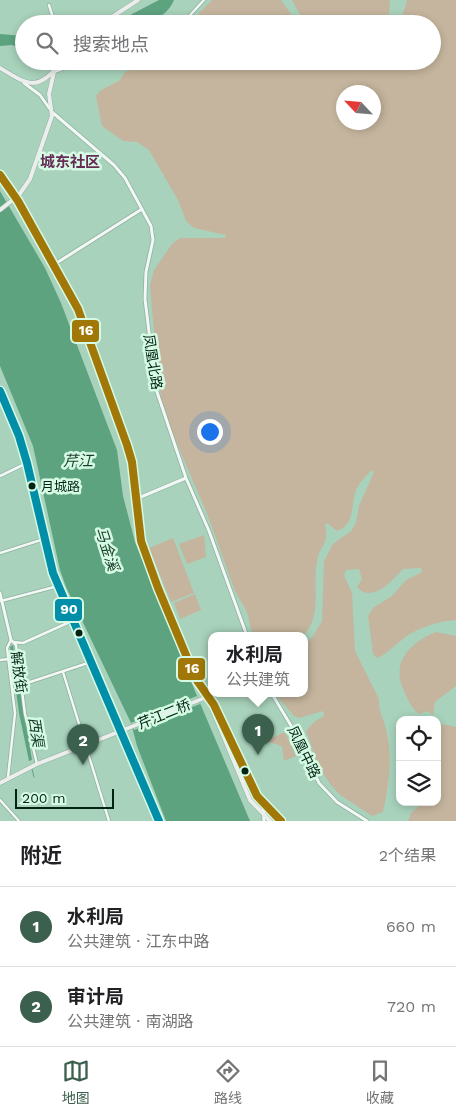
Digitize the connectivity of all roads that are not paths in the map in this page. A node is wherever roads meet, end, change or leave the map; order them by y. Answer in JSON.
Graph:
{"nodes":[{"id":1,"x":138,"y":0,"type":"edge"},
{"id":2,"x":204,"y":0,"type":"edge"},
{"id":3,"x":49,"y":5,"type":"dead end"},
{"id":4,"x":52,"y":15,"type":"edge"},
{"id":5,"x":115,"y":15,"type":"edge"},
{"id":6,"x":190,"y":15,"type":"edge"},
{"id":7,"x":0,"y":68,"type":"edge"},
{"id":8,"x":60,"y":70,"type":"edge"},
{"id":9,"x":54,"y":72,"type":"junction"},
{"id":10,"x":24,"y":83,"type":"junction"},
{"id":11,"x":52,"y":112,"type":"junction"},
{"id":12,"x":0,"y":176,"type":"edge"},
{"id":13,"x":0,"y":210,"type":"edge"},
{"id":14,"x":142,"y":210,"type":"junction"},
{"id":15,"x":55,"y":264,"type":"junction"},
{"id":16,"x":0,"y":390,"type":"edge"},
{"id":17,"x":27,"y":463,"type":"junction"},
{"id":18,"x":0,"y":476,"type":"edge"},
{"id":19,"x":186,"y":478,"type":"junction"},
{"id":20,"x":136,"y":498,"type":"junction"},
{"id":21,"x":44,"y":539,"type":"junction"},
{"id":22,"x":0,"y":552,"type":"edge"},
{"id":23,"x":58,"y":586,"type":"junction"},
{"id":24,"x":0,"y":593,"type":"edge"},
{"id":25,"x":1,"y":601,"type":"edge"},
{"id":26,"x":72,"y":620,"type":"junction"},
{"id":27,"x":247,"y":632,"type":"edge"},
{"id":28,"x":10,"y":640,"type":"junction"},
{"id":29,"x":9,"y":659,"type":"junction"},
{"id":30,"x":0,"y":660,"type":"edge"},
{"id":31,"x":92,"y":662,"type":"junction"},
{"id":32,"x":63,"y":672,"type":"junction"},
{"id":33,"x":21,"y":685,"type":"junction"},
{"id":34,"x":207,"y":697,"type":"junction"},
{"id":35,"x":274,"y":697,"type":"edge"},
{"id":36,"x":121,"y":731,"type":"junction"},
{"id":37,"x":86,"y":745,"type":"junction"},
{"id":38,"x":37,"y":764,"type":"junction"},
{"id":39,"x":8,"y":777,"type":"junction"},
{"id":40,"x":0,"y":783,"type":"edge"},
{"id":41,"x":0,"y":800,"type":"edge"},
{"id":42,"x":263,"y":805,"type":"junction"},
{"id":43,"x":263,"y":815,"type":"junction"},
{"id":44,"x":19,"y":821,"type":"edge"},
{"id":45,"x":109,"y":821,"type":"edge"},
{"id":46,"x":159,"y":821,"type":"edge"},
{"id":47,"x":264,"y":821,"type":"edge"},
{"id":48,"x":270,"y":821,"type":"edge"},
{"id":49,"x":281,"y":821,"type":"edge"},
{"id":50,"x":368,"y":821,"type":"edge"}],
"edges":[{"from":1,"to":5,"type":"main road"},
{"from":2,"to":6,"type":"street"},
{"from":3,"to":4,"type":"street"},
{"from":7,"to":10,"type":"main road"},
{"from":8,"to":9,"type":"street"},
{"from":9,"to":10,"type":"main road"},
{"from":9,"to":11,"type":"main road"},
{"from":10,"to":11,"type":"street","name":"凤凰北路"},
{"from":11,"to":13,"type":"main road","bridge":true},
{"from":11,"to":14,"type":"street","name":"凤凰北路"},
{"from":12,"to":15,"type":"street"},
{"from":14,"to":15,"type":"street"},
{"from":14,"to":19,"type":"street","name":"凤凰北路"},
{"from":15,"to":20,"type":"street"},
{"from":16,"to":17,"type":"main road"},
{"from":17,"to":18,"type":"street"},
{"from":17,"to":21,"type":"main road"},
{"from":19,"to":20,"type":"street"},
{"from":19,"to":27,"type":"street","name":"凤凰北路"},
{"from":20,"to":34,"type":"street"},
{"from":21,"to":22,"type":"street"},
{"from":21,"to":23,"type":"main road"},
{"from":23,"to":25,"type":"street"},
{"from":23,"to":26,"type":"main road"},
{"from":24,"to":25,"type":"street","name":"解放街"},
{"from":25,"to":28,"type":"street","name":"解放街"},
{"from":26,"to":28,"type":"street"},
{"from":26,"to":31,"type":"main road"},
{"from":28,"to":29,"type":"street","name":"解放街"},
{"from":28,"to":33,"type":"street","name":"解放街"},
{"from":29,"to":30,"type":"street"},
{"from":29,"to":39,"type":"street","name":"解放街"},
{"from":31,"to":32,"type":"street"},
{"from":31,"to":36,"type":"main road"},
{"from":32,"to":33,"type":"street"},
{"from":32,"to":37,"type":"street"},
{"from":33,"to":38,"type":"street","name":"解放街"},
{"from":34,"to":36,"type":"main road","name":"芹江二桥"},
{"from":34,"to":42,"type":"main road"},
{"from":34,"to":43,"type":"main road"},
{"from":35,"to":50,"type":"street","name":"凤凰中路"},
{"from":36,"to":37,"type":"main road","name":"芹江二桥"},
{"from":36,"to":46,"type":"main road"},
{"from":37,"to":38,"type":"main road","name":"芹江二桥"},
{"from":37,"to":45,"type":"street"},
{"from":38,"to":39,"type":"main road","name":"芹江二桥"},
{"from":39,"to":40,"type":"main road","name":"芹江二桥"},
{"from":41,"to":44,"type":"street"},
{"from":42,"to":43,"type":"street"},
{"from":42,"to":49,"type":"main road"},
{"from":43,"to":47,"type":"street"},
{"from":43,"to":48,"type":"main road"}]}
